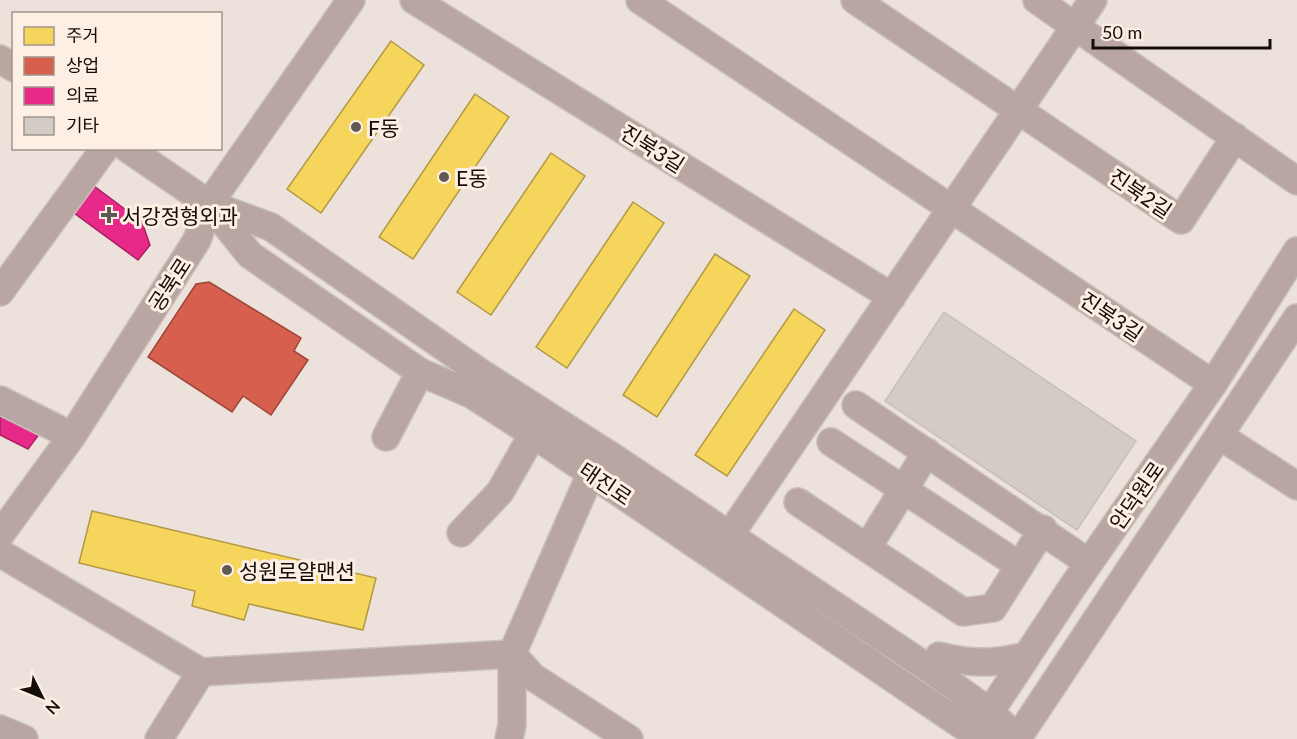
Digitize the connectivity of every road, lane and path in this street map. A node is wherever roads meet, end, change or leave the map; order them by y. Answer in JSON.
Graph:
{"nodes":[{"id":1,"x":351,"y":0,"type":"edge"},
{"id":2,"x":414,"y":0,"type":"edge"},
{"id":3,"x":855,"y":0,"type":"edge"},
{"id":4,"x":1037,"y":0,"type":"edge"},
{"id":5,"x":1093,"y":0,"type":"edge"},
{"id":6,"x":651,"y":3,"type":"edge"},
{"id":7,"x":1075,"y":27,"type":"junction"},
{"id":8,"x":1018,"y":110,"type":"junction"},
{"id":9,"x":1235,"y":137,"type":"junction"},
{"id":10,"x":104,"y":150,"type":"edge"},
{"id":11,"x":130,"y":150,"type":"edge"},
{"id":12,"x":1297,"y":181,"type":"edge"},
{"id":13,"x":209,"y":204,"type":"junction"},
{"id":14,"x":952,"y":208,"type":"junction"},
{"id":15,"x":1297,"y":251,"type":"edge"},
{"id":16,"x":0,"y":292,"type":"edge"},
{"id":17,"x":892,"y":297,"type":"junction"},
{"id":18,"x":1297,"y":318,"type":"edge"},
{"id":19,"x":420,"y":372,"type":"junction"},
{"id":20,"x":1213,"y":384,"type":"junction"},
{"id":21,"x":0,"y":400,"type":"edge"},
{"id":22,"x":856,"y":405,"type":"dead end"},
{"id":23,"x":533,"y":434,"type":"junction"},
{"id":24,"x":72,"y":436,"type":"junction"},
{"id":25,"x":1220,"y":436,"type":"junction"},
{"id":26,"x":386,"y":437,"type":"dead end"},
{"id":27,"x":831,"y":442,"type":"dead end"},
{"id":28,"x":927,"y":452,"type":"junction"},
{"id":29,"x":591,"y":473,"type":"junction"},
{"id":30,"x":1297,"y":486,"type":"edge"},
{"id":31,"x":904,"y":490,"type":"junction"},
{"id":32,"x":798,"y":502,"type":"dead end"},
{"id":33,"x":1043,"y":530,"type":"junction"},
{"id":34,"x":461,"y":533,"type":"dead end"},
{"id":35,"x":0,"y":535,"type":"edge"},
{"id":36,"x":729,"y":536,"type":"junction"},
{"id":37,"x":867,"y":548,"type":"junction"},
{"id":38,"x":0,"y":553,"type":"edge"},
{"id":39,"x":1089,"y":563,"type":"junction"},
{"id":40,"x":1020,"y":566,"type":"junction"},
{"id":41,"x":512,"y":654,"type":"junction"},
{"id":42,"x":1026,"y":656,"type":"junction"},
{"id":43,"x":931,"y":670,"type":"junction"},
{"id":44,"x":201,"y":672,"type":"junction"},
{"id":45,"x":990,"y":712,"type":"junction"},
{"id":46,"x":0,"y":729,"type":"edge"},
{"id":47,"x":976,"y":737,"type":"edge"},
{"id":48,"x":24,"y":739,"type":"edge"},
{"id":49,"x":159,"y":739,"type":"edge"},
{"id":50,"x":509,"y":739,"type":"edge"},
{"id":51,"x":629,"y":739,"type":"edge"},
{"id":52,"x":1018,"y":739,"type":"edge"}],
"edges":[{"from":1,"to":13,"type":"street","name":"공북로"},
{"from":2,"to":17,"type":"street","name":"진북3길"},
{"from":3,"to":8,"type":"street","name":"진북2길"},
{"from":4,"to":7,"type":"street"},
{"from":5,"to":7,"type":"street"},
{"from":6,"to":14,"type":"street","name":"진북3길"},
{"from":7,"to":8,"type":"street"},
{"from":7,"to":9,"type":"street"},
{"from":8,"to":9,"type":"street","name":"진북2길"},
{"from":8,"to":14,"type":"street"},
{"from":9,"to":12,"type":"street"},
{"from":10,"to":16,"type":"street"},
{"from":11,"to":13,"type":"street","name":"태진로"},
{"from":13,"to":19,"type":"street","name":"태진로"},
{"from":13,"to":24,"type":"street","name":"공북로"},
{"from":13,"to":36,"type":"street","name":"태진로"},
{"from":14,"to":17,"type":"street"},
{"from":14,"to":20,"type":"street","name":"진북3길"},
{"from":15,"to":20,"type":"street","name":"안덕원로"},
{"from":17,"to":36,"type":"street"},
{"from":18,"to":25,"type":"street","name":"안덕원로"},
{"from":19,"to":23,"type":"street","name":"태진로"},
{"from":19,"to":26,"type":"street"},
{"from":20,"to":39,"type":"street","name":"안덕원로"},
{"from":21,"to":24,"type":"street"},
{"from":22,"to":28,"type":"street"},
{"from":23,"to":29,"type":"street","name":"태진로"},
{"from":23,"to":34,"type":"street"},
{"from":24,"to":35,"type":"street","name":"공북로"},
{"from":25,"to":30,"type":"street"},
{"from":25,"to":52,"type":"street","name":"안덕원로"},
{"from":27,"to":31,"type":"street"},
{"from":28,"to":31,"type":"street"},
{"from":28,"to":33,"type":"street"},
{"from":29,"to":41,"type":"street"},
{"from":29,"to":47,"type":"street","name":"태진로"},
{"from":31,"to":37,"type":"street"},
{"from":31,"to":40,"type":"street"},
{"from":32,"to":37,"type":"street"},
{"from":33,"to":39,"type":"street"},
{"from":33,"to":40,"type":"street"},
{"from":36,"to":43,"type":"street","name":"태진로"},
{"from":37,"to":40,"type":"street"},
{"from":38,"to":44,"type":"street"},
{"from":39,"to":42,"type":"street","name":"안덕원로"},
{"from":41,"to":44,"type":"street"},
{"from":41,"to":50,"type":"street"},
{"from":41,"to":51,"type":"street"},
{"from":42,"to":43,"type":"street"},
{"from":42,"to":45,"type":"street","name":"안덕원로"},
{"from":43,"to":45,"type":"street","name":"태진로"},
{"from":44,"to":49,"type":"street"},
{"from":45,"to":47,"type":"street","name":"안덕원로"},
{"from":45,"to":52,"type":"street","name":"태진로"},
{"from":46,"to":48,"type":"street"},
{"from":47,"to":52,"type":"street","name":"태진로"}]}
